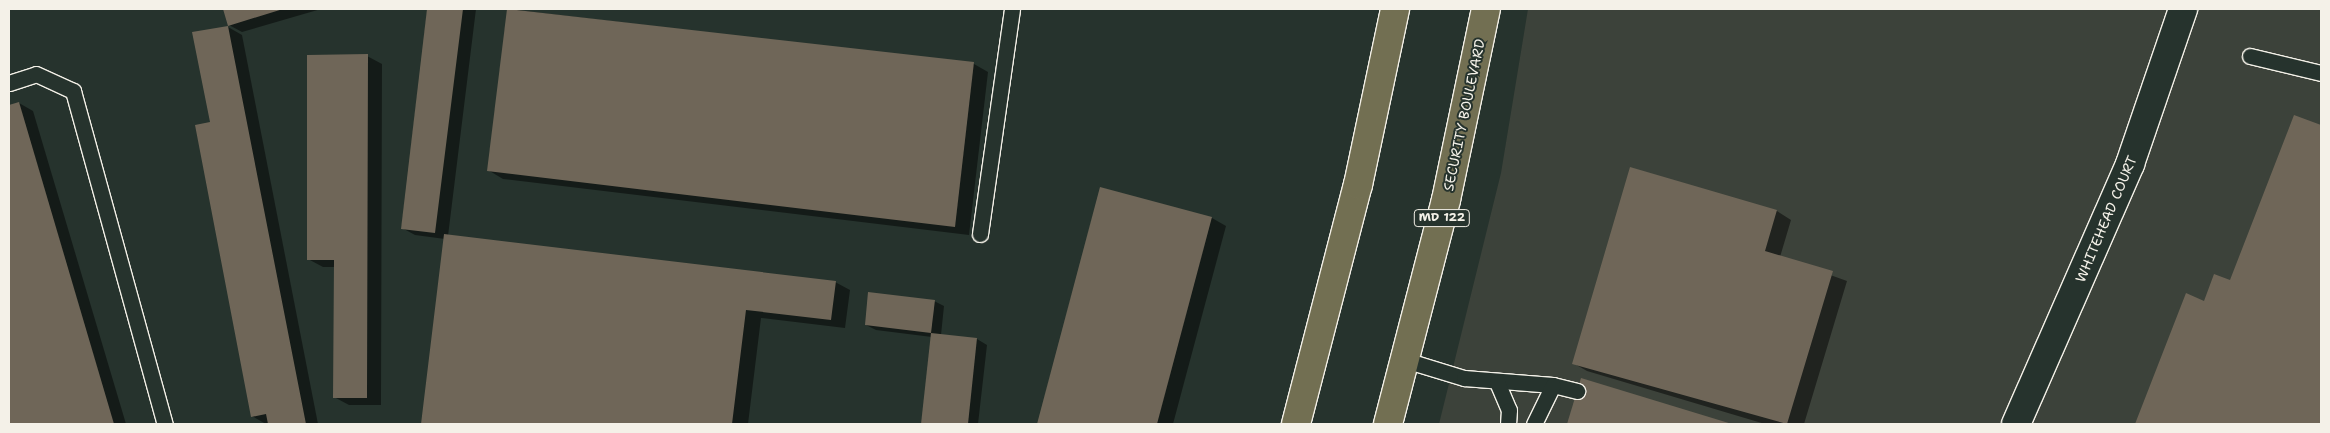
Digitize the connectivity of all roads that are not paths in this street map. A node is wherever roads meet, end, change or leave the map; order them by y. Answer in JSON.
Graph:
{"nodes":[{"id":1,"x":1012,"y":9,"type":"edge"},
{"id":2,"x":1395,"y":9,"type":"edge"},
{"id":3,"x":1486,"y":9,"type":"edge"},
{"id":4,"x":2183,"y":9,"type":"edge"},
{"id":5,"x":2250,"y":56,"type":"dead end"},
{"id":6,"x":2321,"y":72,"type":"edge"},
{"id":7,"x":9,"y":82,"type":"edge"},
{"id":8,"x":980,"y":234,"type":"dead end"},
{"id":9,"x":1405,"y":360,"type":"junction"},
{"id":10,"x":1497,"y":382,"type":"junction"},
{"id":11,"x":1553,"y":385,"type":"junction"},
{"id":12,"x":1577,"y":391,"type":"dead end"},
{"id":13,"x":165,"y":424,"type":"edge"},
{"id":14,"x":1296,"y":424,"type":"edge"},
{"id":15,"x":1388,"y":424,"type":"edge"},
{"id":16,"x":1508,"y":424,"type":"edge"},
{"id":17,"x":1534,"y":424,"type":"edge"},
{"id":18,"x":2016,"y":424,"type":"edge"}],
"edges":[{"from":1,"to":8,"type":"lane"},
{"from":2,"to":14,"type":"main road"},
{"from":3,"to":9,"type":"main road","name":"SECURITY BOULEVARD","number":"MD 122"},
{"from":4,"to":18,"type":"street","name":"WHITEHEAD COURT"},
{"from":5,"to":6,"type":"lane"},
{"from":7,"to":13,"type":"lane"},
{"from":9,"to":10,"type":"lane"},
{"from":9,"to":15,"type":"main road","name":"SECURITY BOULEVARD","number":"MD 122"},
{"from":10,"to":11,"type":"lane"},
{"from":10,"to":16,"type":"lane"},
{"from":11,"to":12,"type":"lane"},
{"from":11,"to":17,"type":"lane"}]}
